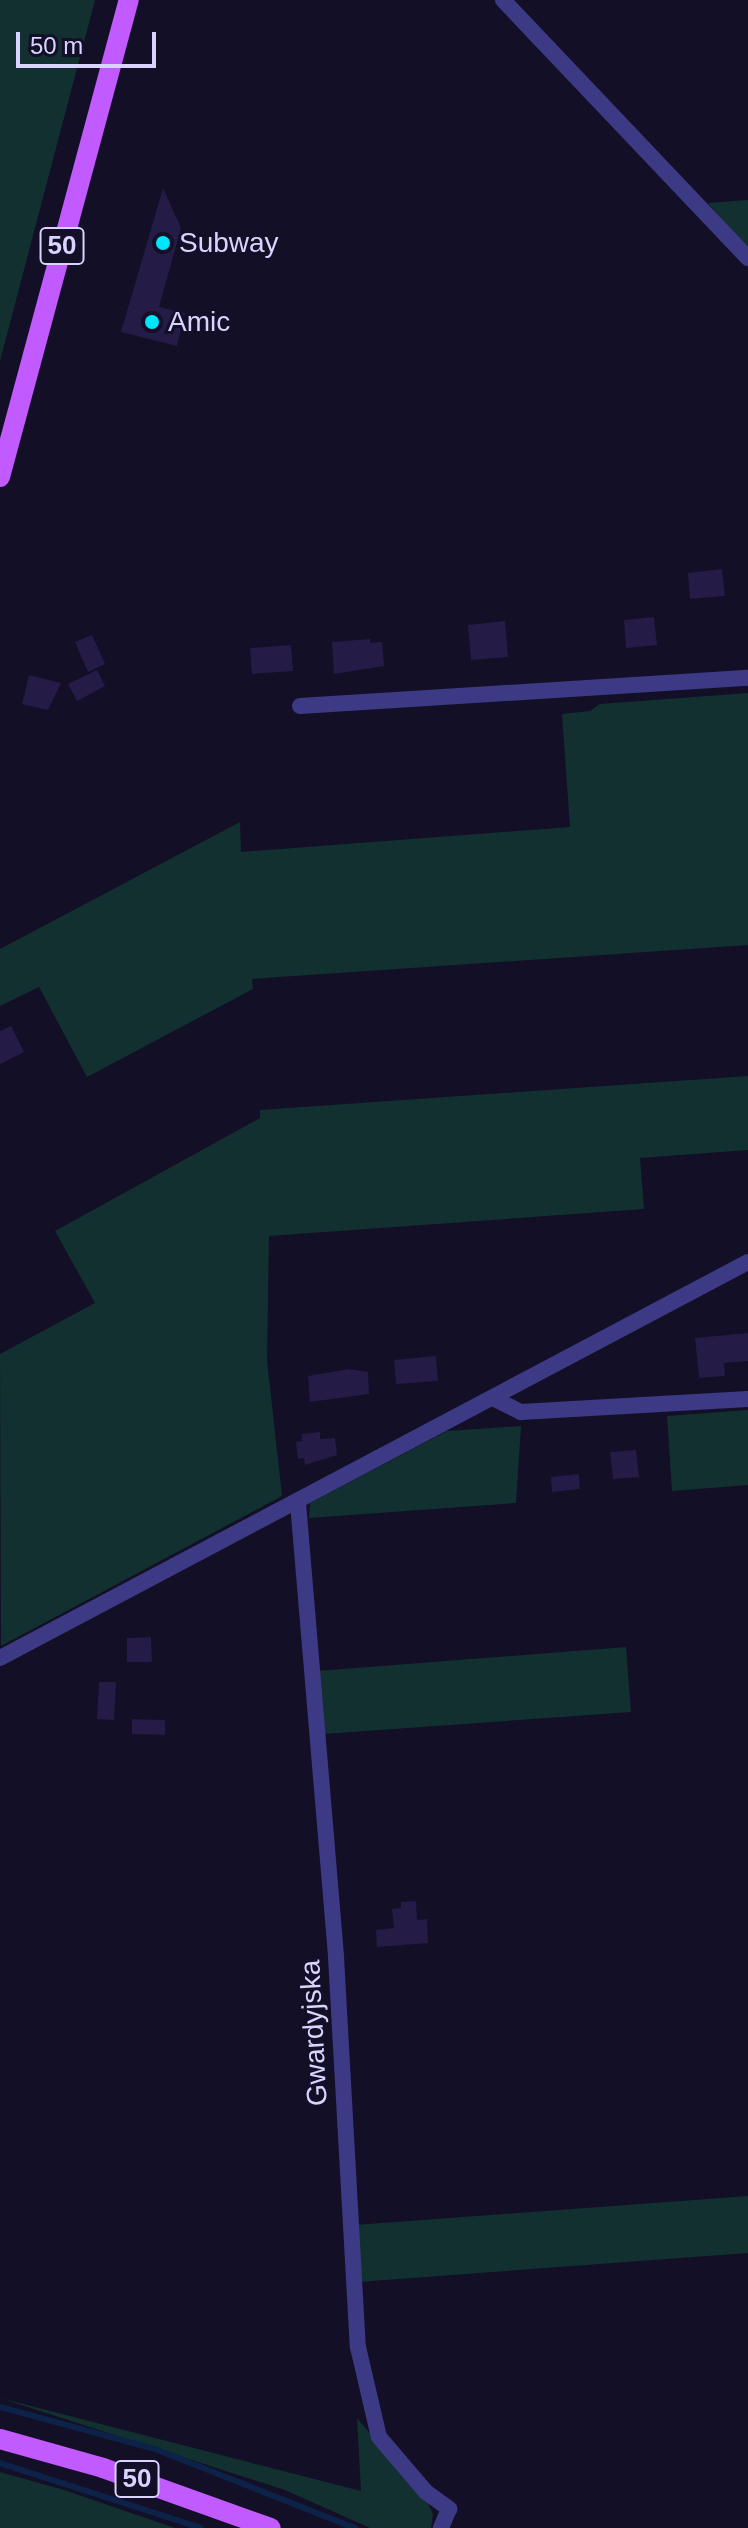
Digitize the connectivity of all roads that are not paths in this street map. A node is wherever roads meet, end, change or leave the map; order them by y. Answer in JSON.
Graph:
{"nodes":[{"id":1,"x":129,"y":0,"type":"edge"},
{"id":2,"x":503,"y":0,"type":"edge"},
{"id":3,"x":748,"y":258,"type":"edge"},
{"id":4,"x":0,"y":477,"type":"edge"},
{"id":5,"x":748,"y":678,"type":"edge"},
{"id":6,"x":300,"y":706,"type":"dead end"},
{"id":7,"x":748,"y":1262,"type":"edge"},
{"id":8,"x":495,"y":1399,"type":"junction"},
{"id":9,"x":748,"y":1399,"type":"edge"},
{"id":10,"x":298,"y":1503,"type":"junction"},
{"id":11,"x":0,"y":1658,"type":"edge"},
{"id":12,"x":0,"y":2439,"type":"edge"},
{"id":13,"x":271,"y":2528,"type":"edge"},
{"id":14,"x":441,"y":2528,"type":"edge"}],
"edges":[{"from":1,"to":4,"type":"main road","number":"50"},
{"from":2,"to":3,"type":"street"},
{"from":5,"to":6,"type":"street"},
{"from":7,"to":8,"type":"street"},
{"from":8,"to":9,"type":"street"},
{"from":8,"to":10,"type":"street"},
{"from":10,"to":11,"type":"street"},
{"from":10,"to":14,"type":"street","name":"Gwardyjska"},
{"from":12,"to":13,"type":"main road","number":"50"}]}
